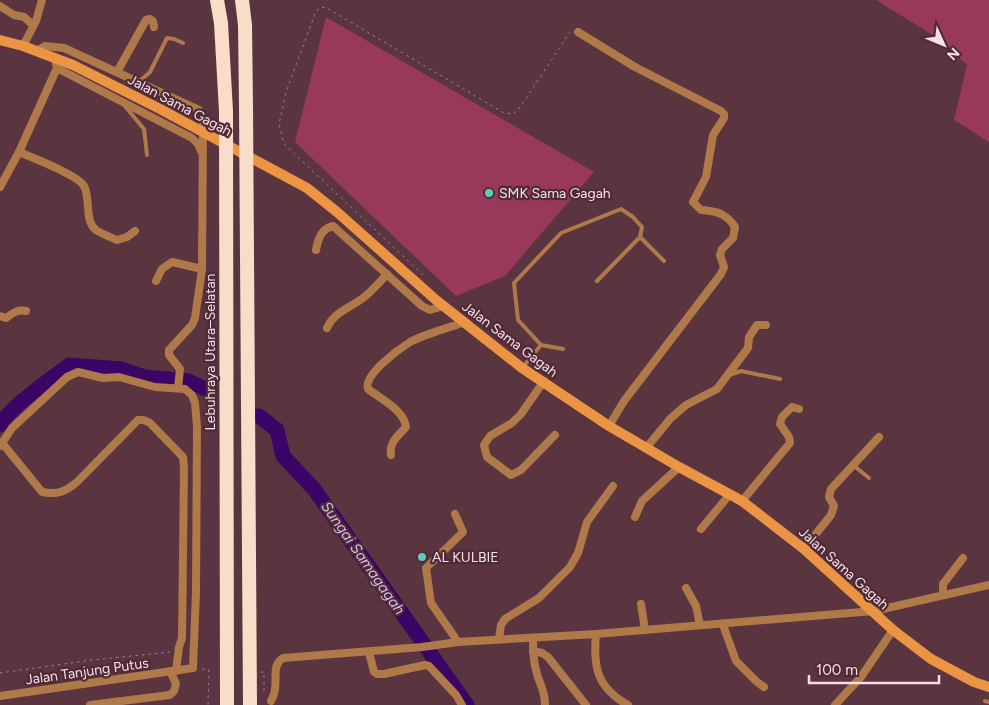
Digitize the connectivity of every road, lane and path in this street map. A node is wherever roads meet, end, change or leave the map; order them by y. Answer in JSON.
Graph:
{"nodes":[{"id":1,"x":42,"y":0,"type":"edge"},
{"id":2,"x":217,"y":0,"type":"edge"},
{"id":3,"x":242,"y":0,"type":"edge"},
{"id":4,"x":0,"y":6,"type":"edge"},
{"id":5,"x":33,"y":25,"type":"junction"},
{"id":6,"x":154,"y":26,"type":"dead end"},
{"id":7,"x":578,"y":32,"type":"joint"},
{"id":8,"x":0,"y":40,"type":"edge"},
{"id":9,"x":183,"y":43,"type":"dead end"},
{"id":10,"x":23,"y":46,"type":"junction"},
{"id":11,"x":37,"y":51,"type":"junction"},
{"id":12,"x":56,"y":63,"type":"junction"},
{"id":13,"x":117,"y":72,"type":"junction"},
{"id":14,"x":139,"y":82,"type":"junction"},
{"id":15,"x":120,"y":99,"type":"junction"},
{"id":16,"x":19,"y":152,"type":"junction"},
{"id":17,"x":202,"y":153,"type":"junction"},
{"id":18,"x":147,"y":155,"type":"dead end"},
{"id":19,"x":0,"y":187,"type":"edge"},
{"id":20,"x":135,"y":231,"type":"dead end"},
{"id":21,"x":640,"y":237,"type":"junction"},
{"id":22,"x":316,"y":250,"type":"dead end"},
{"id":23,"x":664,"y":261,"type":"dead end"},
{"id":24,"x":202,"y":269,"type":"junction"},
{"id":25,"x":387,"y":274,"type":"junction"},
{"id":26,"x":427,"y":278,"type":"dead end"},
{"id":27,"x":156,"y":281,"type":"dead end"},
{"id":28,"x":598,"y":281,"type":"dead end"},
{"id":29,"x":443,"y":306,"type":"junction"},
{"id":30,"x":26,"y":311,"type":"dead end"},
{"id":31,"x":0,"y":316,"type":"edge"},
{"id":32,"x":464,"y":322,"type":"junction"},
{"id":33,"x":766,"y":325,"type":"dead end"},
{"id":34,"x":327,"y":328,"type":"dead end"},
{"id":35,"x":541,"y":345,"type":"junction"},
{"id":36,"x":563,"y":349,"type":"dead end"},
{"id":37,"x":522,"y":368,"type":"junction"},
{"id":38,"x":729,"y":374,"type":"junction"},
{"id":39,"x":780,"y":379,"type":"dead end"},
{"id":40,"x":544,"y":381,"type":"junction"},
{"id":41,"x":178,"y":386,"type":"junction"},
{"id":42,"x":800,"y":410,"type":"dead end"},
{"id":43,"x":609,"y":426,"type":"junction"},
{"id":44,"x":554,"y":435,"type":"dead end"},
{"id":45,"x":879,"y":437,"type":"dead end"},
{"id":46,"x":1,"y":445,"type":"edge"},
{"id":47,"x":647,"y":447,"type":"junction"},
{"id":48,"x":390,"y":455,"type":"dead end"},
{"id":49,"x":853,"y":465,"type":"junction"},
{"id":50,"x":679,"y":467,"type":"junction"},
{"id":51,"x":869,"y":478,"type":"dead end"},
{"id":52,"x":613,"y":486,"type":"dead end"},
{"id":53,"x":730,"y":494,"type":"junction"},
{"id":54,"x":742,"y":501,"type":"junction"},
{"id":55,"x":455,"y":514,"type":"dead end"},
{"id":56,"x":635,"y":517,"type":"dead end"},
{"id":57,"x":701,"y":529,"type":"dead end"},
{"id":58,"x":804,"y":549,"type":"junction"},
{"id":59,"x":963,"y":558,"type":"dead end"},
{"id":60,"x":989,"y":585,"type":"edge"},
{"id":61,"x":686,"y":588,"type":"dead end"},
{"id":62,"x":943,"y":595,"type":"junction"},
{"id":63,"x":641,"y":604,"type":"dead end"},
{"id":64,"x":874,"y":611,"type":"junction"},
{"id":65,"x":700,"y":625,"type":"junction"},
{"id":66,"x":723,"y":625,"type":"junction"},
{"id":67,"x":645,"y":630,"type":"junction"},
{"id":68,"x":893,"y":630,"type":"junction"},
{"id":69,"x":596,"y":634,"type":"junction"},
{"id":70,"x":533,"y":638,"type":"junction"},
{"id":71,"x":500,"y":639,"type":"junction"},
{"id":72,"x":458,"y":642,"type":"junction"},
{"id":73,"x":533,"y":651,"type":"junction"},
{"id":74,"x":179,"y":652,"type":"junction"},
{"id":75,"x":369,"y":652,"type":"junction"},
{"id":76,"x":249,"y":668,"type":"junction"},
{"id":77,"x":209,"y":670,"type":"dead end"},
{"id":78,"x":174,"y":672,"type":"junction"},
{"id":79,"x":264,"y":672,"type":"dead end"},
{"id":80,"x":0,"y":673,"type":"edge"},
{"id":81,"x":989,"y":686,"type":"edge"},
{"id":82,"x":764,"y":687,"type":"dead end"},
{"id":83,"x":0,"y":696,"type":"edge"},
{"id":84,"x":268,"y":699,"type":"joint"},
{"id":85,"x":90,"y":705,"type":"edge"},
{"id":86,"x":208,"y":705,"type":"edge"},
{"id":87,"x":227,"y":705,"type":"edge"},
{"id":88,"x":250,"y":705,"type":"edge"},
{"id":89,"x":256,"y":705,"type":"edge"},
{"id":90,"x":462,"y":705,"type":"edge"},
{"id":91,"x":544,"y":705,"type":"edge"},
{"id":92,"x":586,"y":705,"type":"edge"},
{"id":93,"x":628,"y":705,"type":"edge"},
{"id":94,"x":835,"y":705,"type":"edge"}],
"edges":[{"from":1,"to":5,"type":"street"},
{"from":2,"to":87,"type":"highway","name":"Lebuhraya Utara–Selatan"},
{"from":3,"to":76,"type":"highway"},
{"from":4,"to":5,"type":"street"},
{"from":5,"to":10,"type":"street"},
{"from":6,"to":13,"type":"street"},
{"from":7,"to":26,"type":"path"},
{"from":7,"to":43,"type":"street"},
{"from":8,"to":10,"type":"street","name":"Jalan Sama Gagah"},
{"from":9,"to":14,"type":"lane"},
{"from":10,"to":11,"type":"street","name":"Jalan Sama Gagah"},
{"from":11,"to":12,"type":"street","name":"Jalan Sama Gagah"},
{"from":11,"to":13,"type":"street"},
{"from":12,"to":15,"type":"street"},
{"from":12,"to":16,"type":"street"},
{"from":12,"to":29,"type":"street","name":"Jalan Sama Gagah"},
{"from":13,"to":14,"type":"street"},
{"from":14,"to":17,"type":"street"},
{"from":15,"to":17,"type":"street"},
{"from":15,"to":18,"type":"lane"},
{"from":16,"to":19,"type":"street"},
{"from":16,"to":20,"type":"street"},
{"from":17,"to":24,"type":"street"},
{"from":21,"to":23,"type":"lane"},
{"from":21,"to":28,"type":"lane"},
{"from":21,"to":35,"type":"lane"},
{"from":22,"to":25,"type":"street"},
{"from":24,"to":27,"type":"street"},
{"from":24,"to":41,"type":"street"},
{"from":25,"to":29,"type":"street"},
{"from":25,"to":34,"type":"street"},
{"from":29,"to":32,"type":"street","name":"Jalan Sama Gagah"},
{"from":30,"to":31,"type":"street"},
{"from":32,"to":37,"type":"street","name":"Jalan Sama Gagah"},
{"from":32,"to":48,"type":"street"},
{"from":33,"to":38,"type":"street"},
{"from":35,"to":36,"type":"lane"},
{"from":35,"to":37,"type":"lane"},
{"from":37,"to":40,"type":"street","name":"Jalan Sama Gagah"},
{"from":38,"to":39,"type":"lane"},
{"from":38,"to":47,"type":"street"},
{"from":40,"to":43,"type":"street","name":"Jalan Sama Gagah"},
{"from":40,"to":44,"type":"street"},
{"from":41,"to":46,"type":"street"},
{"from":41,"to":78,"type":"street"},
{"from":42,"to":54,"type":"street"},
{"from":43,"to":47,"type":"street","name":"Jalan Sama Gagah"},
{"from":45,"to":49,"type":"street"},
{"from":46,"to":74,"type":"street"},
{"from":47,"to":50,"type":"street","name":"Jalan Sama Gagah"},
{"from":49,"to":51,"type":"lane"},
{"from":49,"to":58,"type":"street"},
{"from":50,"to":53,"type":"street","name":"Jalan Sama Gagah"},
{"from":50,"to":56,"type":"street"},
{"from":52,"to":71,"type":"street"},
{"from":53,"to":54,"type":"street","name":"Jalan Sama Gagah"},
{"from":53,"to":57,"type":"street"},
{"from":54,"to":58,"type":"street","name":"Jalan Sama Gagah"},
{"from":55,"to":72,"type":"street"},
{"from":58,"to":64,"type":"street","name":"Jalan Sama Gagah"},
{"from":59,"to":62,"type":"street"},
{"from":60,"to":62,"type":"street"},
{"from":61,"to":65,"type":"street"},
{"from":62,"to":64,"type":"street"},
{"from":63,"to":67,"type":"street"},
{"from":64,"to":66,"type":"street"},
{"from":64,"to":68,"type":"street","name":"Jalan Sama Gagah"},
{"from":65,"to":66,"type":"street"},
{"from":65,"to":67,"type":"street"},
{"from":66,"to":82,"type":"street"},
{"from":67,"to":69,"type":"street"},
{"from":68,"to":81,"type":"street","name":"Jalan Sama Gagah"},
{"from":68,"to":94,"type":"street"},
{"from":69,"to":70,"type":"street"},
{"from":69,"to":93,"type":"street"},
{"from":70,"to":71,"type":"street"},
{"from":70,"to":73,"type":"street"},
{"from":71,"to":72,"type":"street"},
{"from":72,"to":75,"type":"street"},
{"from":73,"to":91,"type":"street"},
{"from":73,"to":92,"type":"street"},
{"from":74,"to":78,"type":"street"},
{"from":74,"to":80,"type":"path"},
{"from":75,"to":84,"type":"street"},
{"from":75,"to":90,"type":"street"},
{"from":76,"to":88,"type":"highway"},
{"from":76,"to":89,"type":"lane"},
{"from":77,"to":86,"type":"path"},
{"from":78,"to":83,"type":"street","name":"Jalan Tanjung Putus"},
{"from":78,"to":85,"type":"street"},
{"from":79,"to":84,"type":"path"}]}
